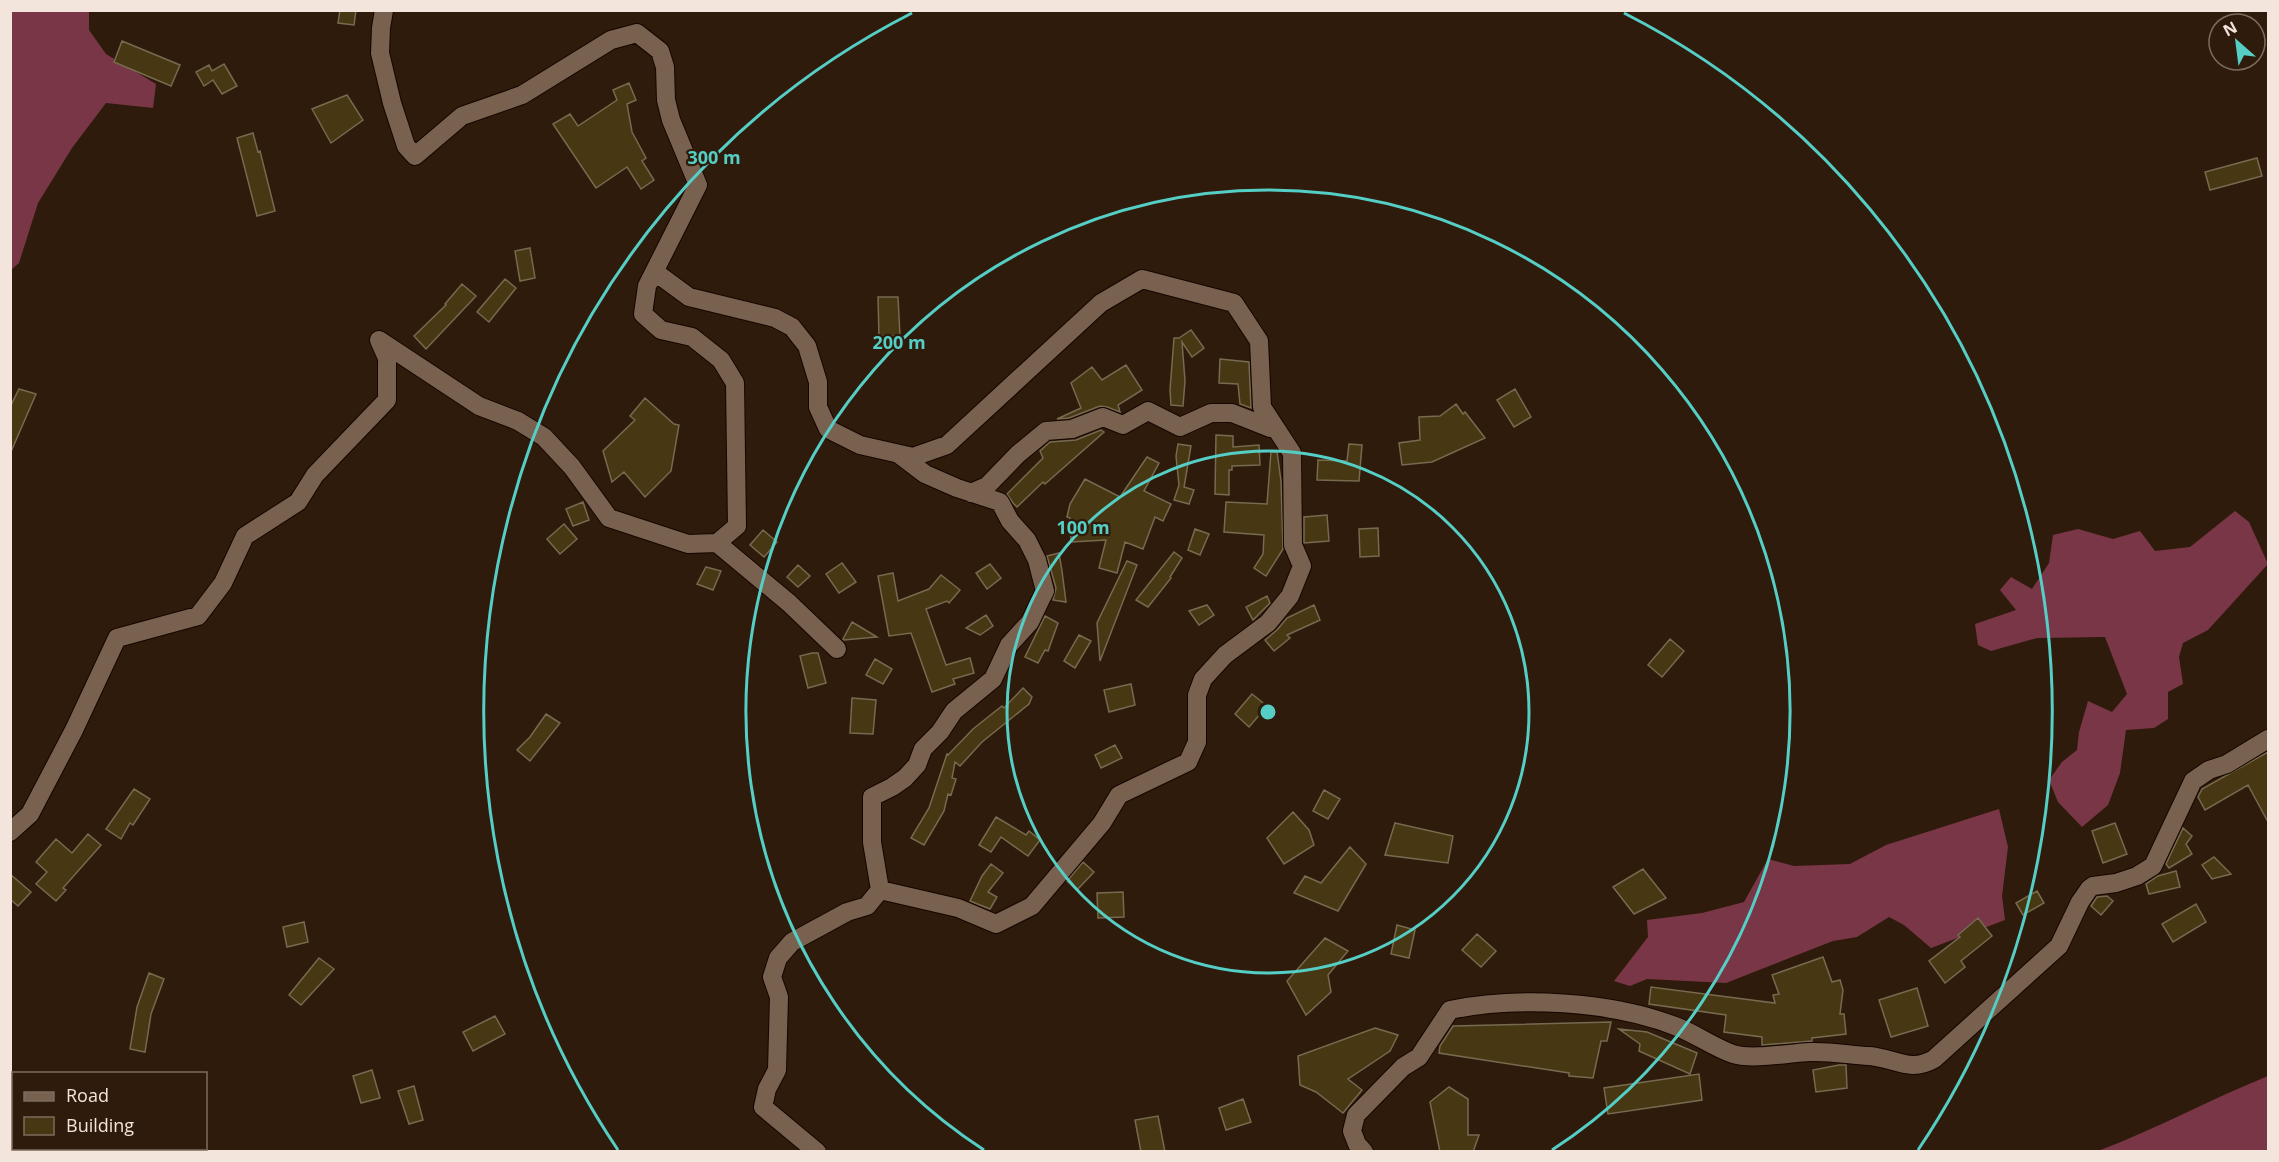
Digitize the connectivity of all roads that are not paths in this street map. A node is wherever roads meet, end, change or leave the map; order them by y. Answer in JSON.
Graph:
{"nodes":[{"id":1,"x":384,"y":10,"type":"edge"},
{"id":2,"x":655,"y":272,"type":"junction"},
{"id":3,"x":1270,"y":428,"type":"dead end"},
{"id":4,"x":898,"y":454,"type":"junction"},
{"id":5,"x":971,"y":493,"type":"junction"},
{"id":6,"x":717,"y":543,"type":"junction"},
{"id":7,"x":837,"y":649,"type":"dead end"},
{"id":8,"x":2268,"y":739,"type":"edge"},
{"id":9,"x":10,"y":832,"type":"edge"},
{"id":10,"x":880,"y":890,"type":"junction"},
{"id":11,"x":817,"y":1152,"type":"edge"},
{"id":12,"x":1364,"y":1152,"type":"edge"}],
"edges":[{"from":1,"to":2,"type":"street"},
{"from":2,"to":4,"type":"street"},
{"from":2,"to":6,"type":"street"},
{"from":3,"to":5,"type":"street"},
{"from":4,"to":5,"type":"street"},
{"from":4,"to":10,"type":"street"},
{"from":5,"to":10,"type":"street"},
{"from":6,"to":7,"type":"street"},
{"from":6,"to":9,"type":"street"},
{"from":8,"to":12,"type":"street"},
{"from":10,"to":11,"type":"street"}]}
